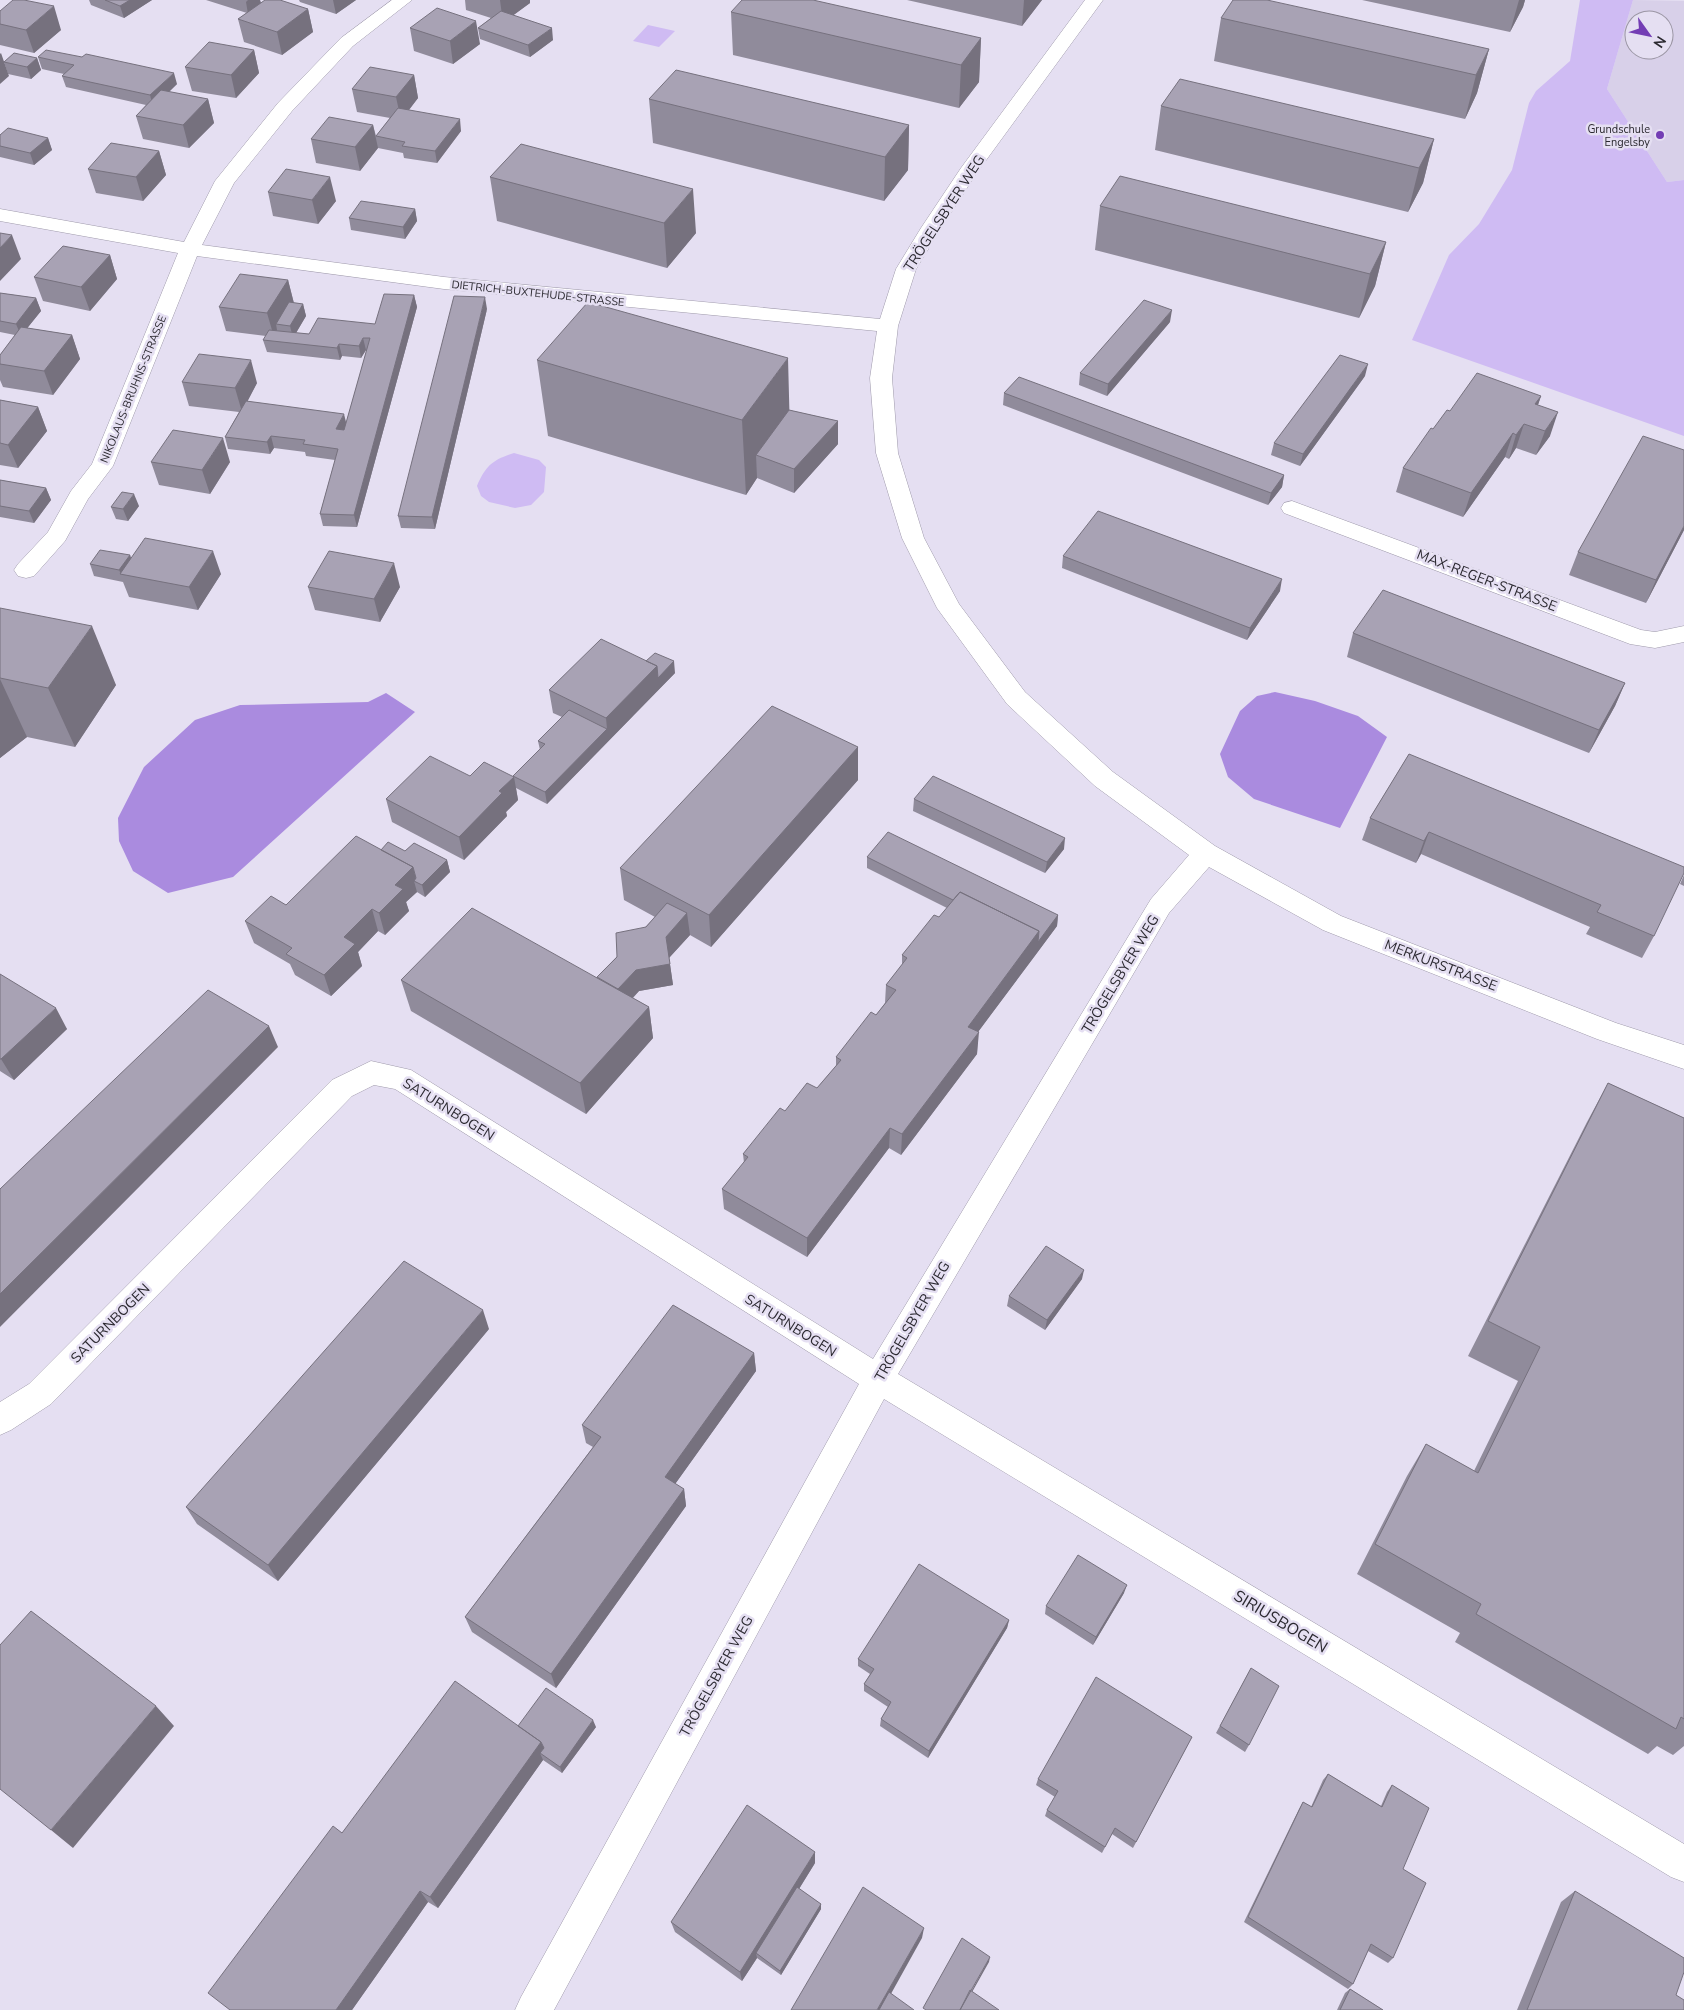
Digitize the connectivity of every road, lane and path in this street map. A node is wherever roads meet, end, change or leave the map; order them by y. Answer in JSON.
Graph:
{"nodes":[{"id":1,"x":403,"y":0,"type":"edge"},
{"id":2,"x":1094,"y":0,"type":"edge"},
{"id":3,"x":0,"y":215,"type":"edge"},
{"id":4,"x":190,"y":248,"type":"junction"},
{"id":5,"x":888,"y":326,"type":"junction"},
{"id":6,"x":1292,"y":508,"type":"dead end"},
{"id":7,"x":26,"y":570,"type":"dead end"},
{"id":8,"x":1684,"y":634,"type":"edge"},
{"id":9,"x":1206,"y":853,"type":"junction"},
{"id":10,"x":1684,"y":1057,"type":"edge"},
{"id":11,"x":878,"y":1379,"type":"junction"},
{"id":12,"x":0,"y":1420,"type":"edge"},
{"id":13,"x":1684,"y":1864,"type":"edge"},
{"id":14,"x":534,"y":2010,"type":"edge"}],
"edges":[{"from":1,"to":4,"type":"street"},
{"from":2,"to":5,"type":"street","name":"TRÖGELSBYER WEG"},
{"from":3,"to":4,"type":"street","name":"DIETRICH-BUXTEHUDE-STRASSE"},
{"from":4,"to":5,"type":"street","name":"DIETRICH-BUXTEHUDE-STRASSE"},
{"from":4,"to":7,"type":"street","name":"NIKOLAUS-BRUHNS-STRASSE"},
{"from":5,"to":9,"type":"street","name":"TRÖGELSBYER WEG"},
{"from":6,"to":8,"type":"street","name":"MAX-REGER-STRASSE"},
{"from":9,"to":10,"type":"street","name":"MERKURSTRASSE"},
{"from":9,"to":11,"type":"street","name":"TRÖGELSBYER WEG"},
{"from":11,"to":12,"type":"street","name":"SATURNBOGEN"},
{"from":11,"to":13,"type":"street","name":"SIRIUSBOGEN"},
{"from":11,"to":14,"type":"street","name":"TRÖGELSBYER WEG"}]}
